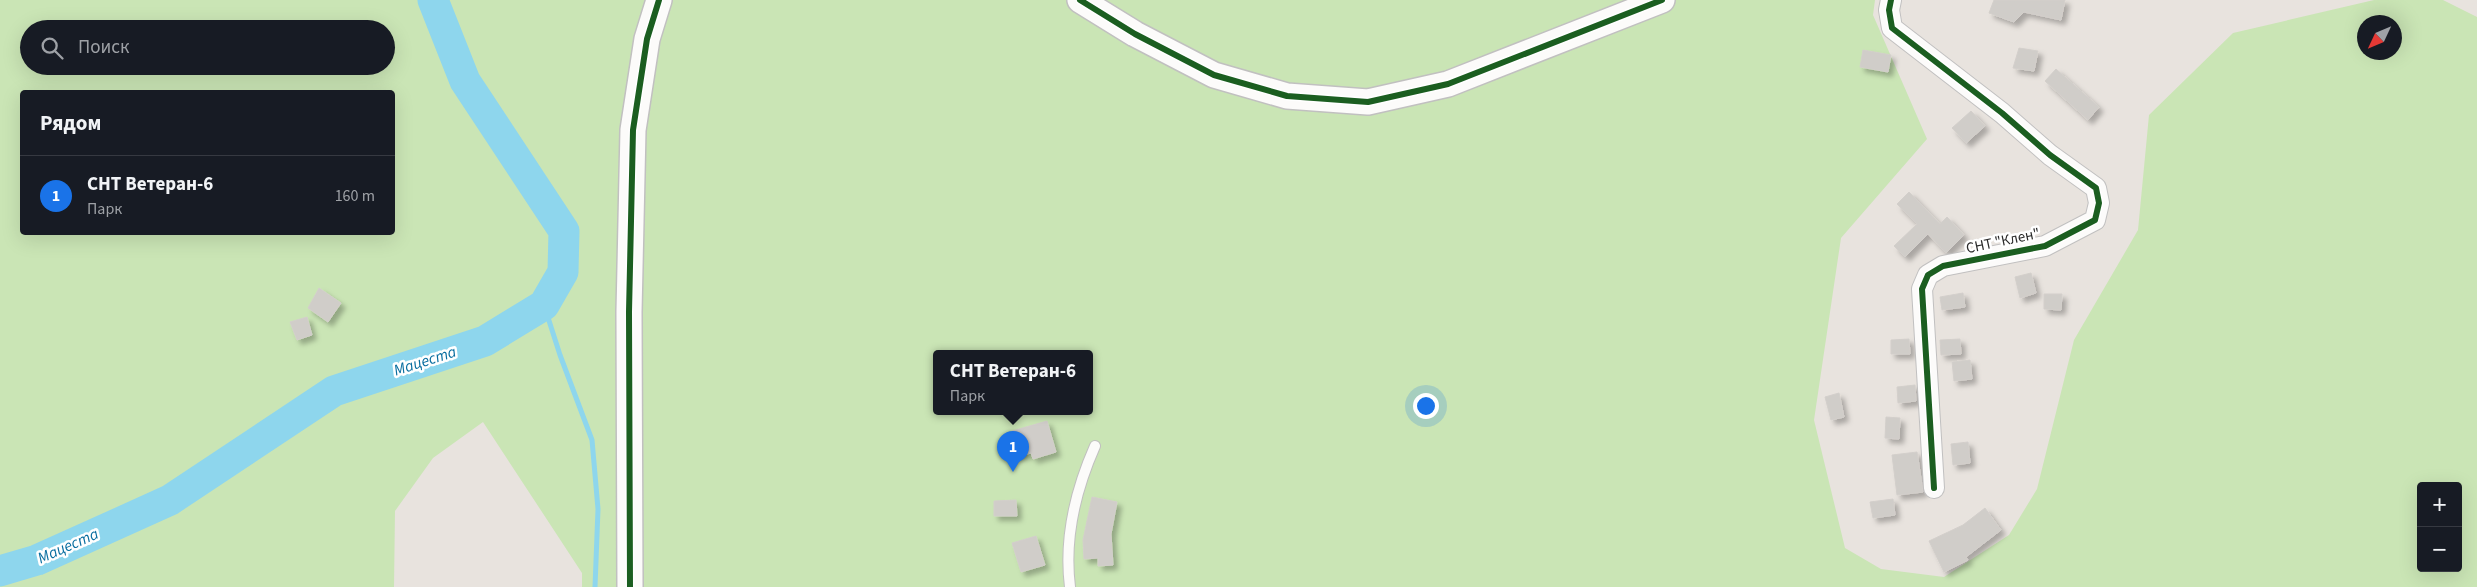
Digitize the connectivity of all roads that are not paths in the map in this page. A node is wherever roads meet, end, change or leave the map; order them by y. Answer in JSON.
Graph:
{"nodes":[{"id":1,"x":659,"y":0,"type":"edge"},
{"id":2,"x":1080,"y":0,"type":"edge"},
{"id":3,"x":1662,"y":0,"type":"edge"},
{"id":4,"x":1891,"y":0,"type":"edge"},
{"id":5,"x":1095,"y":446,"type":"dead end"},
{"id":6,"x":1934,"y":488,"type":"dead end"},
{"id":7,"x":630,"y":587,"type":"edge"},
{"id":8,"x":1070,"y":587,"type":"edge"}],
"edges":[{"from":1,"to":7,"type":"street"},
{"from":2,"to":3,"type":"street"},
{"from":4,"to":6,"type":"street","name":"СНТ \"Клен\""},
{"from":5,"to":8,"type":"lane"}]}
